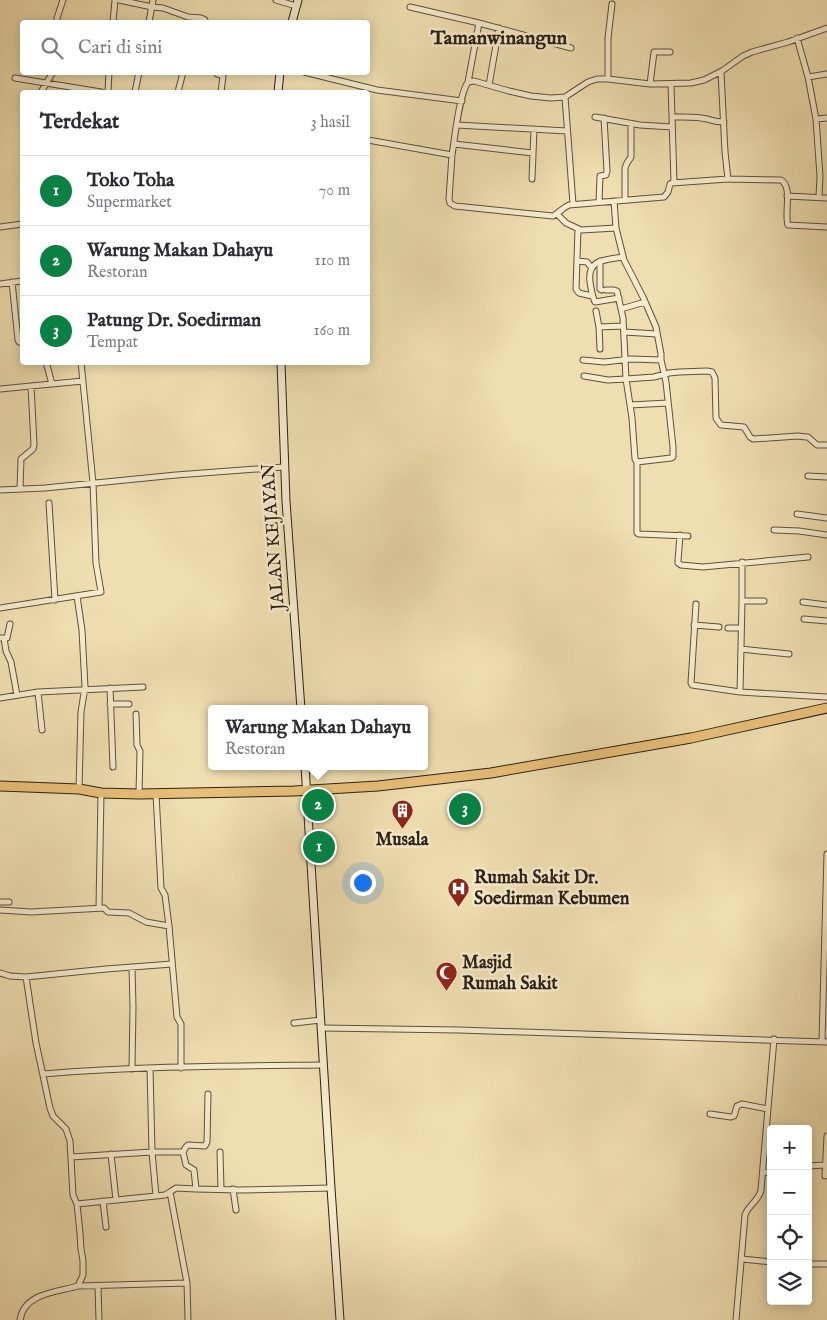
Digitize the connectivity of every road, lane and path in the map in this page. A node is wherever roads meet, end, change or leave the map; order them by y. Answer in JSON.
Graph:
{"nodes":[{"id":1,"x":63,"y":0,"type":"edge"},
{"id":2,"x":114,"y":0,"type":"edge"},
{"id":3,"x":119,"y":0,"type":"edge"},
{"id":4,"x":153,"y":0,"type":"edge"},
{"id":5,"x":276,"y":0,"type":"edge"},
{"id":6,"x":297,"y":3,"type":"edge"},
{"id":7,"x":612,"y":4,"type":"dead end"},
{"id":8,"x":152,"y":7,"type":"junction"},
{"id":9,"x":410,"y":7,"type":"dead end"},
{"id":10,"x":57,"y":20,"type":"edge"},
{"id":11,"x":113,"y":20,"type":"edge"},
{"id":12,"x":149,"y":20,"type":"edge"},
{"id":13,"x":205,"y":20,"type":"edge"},
{"id":14,"x":293,"y":20,"type":"edge"},
{"id":15,"x":479,"y":23,"type":"junction"},
{"id":16,"x":499,"y":28,"type":"junction"},
{"id":17,"x":827,"y":28,"type":"edge"},
{"id":18,"x":797,"y":38,"type":"junction"},
{"id":19,"x":571,"y":48,"type":"dead end"},
{"id":20,"x":670,"y":52,"type":"dead end"},
{"id":21,"x":721,"y":72,"type":"junction"},
{"id":22,"x":827,"y":74,"type":"edge"},
{"id":23,"x":52,"y":75,"type":"edge"},
{"id":24,"x":109,"y":75,"type":"edge"},
{"id":25,"x":138,"y":75,"type":"edge"},
{"id":26,"x":182,"y":75,"type":"edge"},
{"id":27,"x":220,"y":75,"type":"edge"},
{"id":28,"x":280,"y":75,"type":"edge"},
{"id":29,"x":316,"y":75,"type":"edge"},
{"id":30,"x":808,"y":77,"type":"junction"},
{"id":31,"x":15,"y":78,"type":"dead end"},
{"id":32,"x":608,"y":79,"type":"junction"},
{"id":33,"x":468,"y":82,"type":"junction"},
{"id":34,"x":47,"y":84,"type":"junction"},
{"id":35,"x":650,"y":84,"type":"junction"},
{"id":36,"x":671,"y":84,"type":"junction"},
{"id":37,"x":490,"y":85,"type":"junction"},
{"id":38,"x":42,"y":90,"type":"edge"},
{"id":39,"x":88,"y":90,"type":"edge"},
{"id":40,"x":108,"y":90,"type":"edge"},
{"id":41,"x":134,"y":90,"type":"edge"},
{"id":42,"x":178,"y":90,"type":"edge"},
{"id":43,"x":221,"y":90,"type":"edge"},
{"id":44,"x":278,"y":90,"type":"edge"},
{"id":45,"x":565,"y":97,"type":"junction"},
{"id":46,"x":462,"y":101,"type":"junction"},
{"id":47,"x":594,"y":117,"type":"dead end"},
{"id":48,"x":672,"y":117,"type":"junction"},
{"id":49,"x":604,"y":118,"type":"junction"},
{"id":50,"x":827,"y":118,"type":"edge"},
{"id":51,"x":816,"y":119,"type":"junction"},
{"id":52,"x":724,"y":122,"type":"junction"},
{"id":53,"x":632,"y":124,"type":"junction"},
{"id":54,"x":456,"y":125,"type":"junction"},
{"id":55,"x":672,"y":127,"type":"junction"},
{"id":56,"x":534,"y":129,"type":"junction"},
{"id":57,"x":567,"y":131,"type":"junction"},
{"id":58,"x":370,"y":140,"type":"edge"},
{"id":59,"x":454,"y":144,"type":"junction"},
{"id":60,"x":533,"y":153,"type":"junction"},
{"id":61,"x":452,"y":155,"type":"junction"},
{"id":62,"x":532,"y":179,"type":"dead end"},
{"id":63,"x":728,"y":179,"type":"junction"},
{"id":64,"x":674,"y":183,"type":"junction"},
{"id":65,"x":787,"y":196,"type":"junction"},
{"id":66,"x":819,"y":197,"type":"junction"},
{"id":67,"x":827,"y":198,"type":"edge"},
{"id":68,"x":625,"y":200,"type":"junction"},
{"id":69,"x":614,"y":201,"type":"junction"},
{"id":70,"x":599,"y":202,"type":"junction"},
{"id":71,"x":573,"y":204,"type":"junction"},
{"id":72,"x":557,"y":214,"type":"junction"},
{"id":73,"x":20,"y":224,"type":"edge"},
{"id":74,"x":0,"y":227,"type":"edge"},
{"id":75,"x":827,"y":227,"type":"edge"},
{"id":76,"x":616,"y":228,"type":"junction"},
{"id":77,"x":578,"y":229,"type":"junction"},
{"id":78,"x":623,"y":257,"type":"junction"},
{"id":79,"x":577,"y":261,"type":"junction"},
{"id":80,"x":600,"y":262,"type":"junction"},
{"id":81,"x":590,"y":267,"type":"junction"},
{"id":82,"x":589,"y":280,"type":"junction"},
{"id":83,"x":600,"y":280,"type":"junction"},
{"id":84,"x":20,"y":281,"type":"edge"},
{"id":85,"x":12,"y":282,"type":"junction"},
{"id":86,"x":0,"y":284,"type":"edge"},
{"id":87,"x":592,"y":296,"type":"junction"},
{"id":88,"x":619,"y":298,"type":"junction"},
{"id":89,"x":645,"y":302,"type":"junction"},
{"id":90,"x":621,"y":309,"type":"junction"},
{"id":91,"x":596,"y":311,"type":"dead end"},
{"id":92,"x":599,"y":327,"type":"junction"},
{"id":93,"x":624,"y":329,"type":"junction"},
{"id":94,"x":657,"y":334,"type":"junction"},
{"id":95,"x":20,"y":342,"type":"edge"},
{"id":96,"x":600,"y":349,"type":"dead end"},
{"id":97,"x":583,"y":360,"type":"dead end"},
{"id":98,"x":625,"y":360,"type":"junction"},
{"id":99,"x":661,"y":360,"type":"junction"},
{"id":100,"x":47,"y":365,"type":"edge"},
{"id":101,"x":81,"y":365,"type":"edge"},
{"id":102,"x":282,"y":365,"type":"edge"},
{"id":103,"x":664,"y":375,"type":"junction"},
{"id":104,"x":584,"y":376,"type":"dead end"},
{"id":105,"x":626,"y":379,"type":"junction"},
{"id":106,"x":83,"y":381,"type":"junction"},
{"id":107,"x":52,"y":384,"type":"junction"},
{"id":108,"x":31,"y":386,"type":"junction"},
{"id":109,"x":0,"y":389,"type":"edge"},
{"id":110,"x":668,"y":403,"type":"junction"},
{"id":111,"x":630,"y":405,"type":"junction"},
{"id":112,"x":827,"y":445,"type":"edge"},
{"id":113,"x":637,"y":462,"type":"junction"},
{"id":114,"x":284,"y":467,"type":"junction"},
{"id":115,"x":808,"y":476,"type":"dead end"},
{"id":116,"x":827,"y":476,"type":"edge"},
{"id":117,"x":93,"y":483,"type":"junction"},
{"id":118,"x":20,"y":489,"type":"junction"},
{"id":119,"x":0,"y":490,"type":"edge"},
{"id":120,"x":49,"y":503,"type":"dead end"},
{"id":121,"x":797,"y":514,"type":"dead end"},
{"id":122,"x":827,"y":518,"type":"edge"},
{"id":123,"x":774,"y":530,"type":"dead end"},
{"id":124,"x":680,"y":535,"type":"junction"},
{"id":125,"x":827,"y":535,"type":"edge"},
{"id":126,"x":688,"y":536,"type":"dead end"},
{"id":127,"x":808,"y":557,"type":"dead end"},
{"id":128,"x":742,"y":562,"type":"junction"},
{"id":129,"x":77,"y":596,"type":"junction"},
{"id":130,"x":54,"y":600,"type":"junction"},
{"id":131,"x":764,"y":600,"type":"dead end"},
{"id":132,"x":742,"y":601,"type":"junction"},
{"id":133,"x":803,"y":602,"type":"dead end"},
{"id":134,"x":696,"y":604,"type":"dead end"},
{"id":135,"x":827,"y":604,"type":"edge"},
{"id":136,"x":0,"y":608,"type":"edge"},
{"id":137,"x":804,"y":618,"type":"dead end"},
{"id":138,"x":827,"y":621,"type":"edge"},
{"id":139,"x":10,"y":624,"type":"dead end"},
{"id":140,"x":694,"y":625,"type":"junction"},
{"id":141,"x":719,"y":627,"type":"dead end"},
{"id":142,"x":728,"y":628,"type":"dead end"},
{"id":143,"x":741,"y":628,"type":"junction"},
{"id":144,"x":2,"y":638,"type":"edge"},
{"id":145,"x":741,"y":649,"type":"junction"},
{"id":146,"x":788,"y":654,"type":"dead end"},
{"id":147,"x":143,"y":687,"type":"dead end"},
{"id":148,"x":110,"y":688,"type":"junction"},
{"id":149,"x":85,"y":689,"type":"junction"},
{"id":150,"x":38,"y":692,"type":"junction"},
{"id":151,"x":740,"y":692,"type":"junction"},
{"id":152,"x":17,"y":695,"type":"junction"},
{"id":153,"x":827,"y":697,"type":"edge"},
{"id":154,"x":0,"y":698,"type":"edge"},
{"id":155,"x":110,"y":704,"type":"junction"},
{"id":156,"x":129,"y":704,"type":"dead end"},
{"id":157,"x":301,"y":705,"type":"edge"},
{"id":158,"x":827,"y":708,"type":"edge"},
{"id":159,"x":136,"y":714,"type":"dead end"},
{"id":160,"x":42,"y":730,"type":"dead end"},
{"id":161,"x":112,"y":767,"type":"dead end"},
{"id":162,"x":305,"y":770,"type":"edge"},
{"id":163,"x":0,"y":786,"type":"edge"},
{"id":164,"x":79,"y":789,"type":"junction"},
{"id":165,"x":306,"y":790,"type":"junction"},
{"id":166,"x":101,"y":792,"type":"junction"},
{"id":167,"x":139,"y":794,"type":"junction"},
{"id":168,"x":156,"y":794,"type":"junction"},
{"id":169,"x":827,"y":854,"type":"edge"},
{"id":170,"x":0,"y":902,"type":"edge"},
{"id":171,"x":9,"y":902,"type":"dead end"},
{"id":172,"x":99,"y":908,"type":"junction"},
{"id":173,"x":0,"y":910,"type":"edge"},
{"id":174,"x":169,"y":926,"type":"junction"},
{"id":175,"x":172,"y":964,"type":"junction"},
{"id":176,"x":132,"y":967,"type":"junction"},
{"id":177,"x":0,"y":973,"type":"edge"},
{"id":178,"x":26,"y":977,"type":"junction"},
{"id":179,"x":294,"y":1023,"type":"dead end"},
{"id":180,"x":321,"y":1024,"type":"junction"},
{"id":181,"x":774,"y":1039,"type":"junction"},
{"id":182,"x":825,"y":1042,"type":"edge"},
{"id":183,"x":323,"y":1065,"type":"junction"},
{"id":184,"x":150,"y":1068,"type":"junction"},
{"id":185,"x":181,"y":1068,"type":"junction"},
{"id":186,"x":132,"y":1069,"type":"junction"},
{"id":187,"x":43,"y":1074,"type":"junction"},
{"id":188,"x":208,"y":1094,"type":"dead end"},
{"id":189,"x":768,"y":1110,"type":"junction"},
{"id":190,"x":710,"y":1114,"type":"dead end"},
{"id":191,"x":827,"y":1136,"type":"edge"},
{"id":192,"x":152,"y":1152,"type":"junction"},
{"id":193,"x":179,"y":1152,"type":"junction"},
{"id":194,"x":220,"y":1152,"type":"dead end"},
{"id":195,"x":111,"y":1154,"type":"junction"},
{"id":196,"x":71,"y":1157,"type":"junction"},
{"id":197,"x":825,"y":1165,"type":"junction"},
{"id":198,"x":812,"y":1166,"type":"edge"},
{"id":199,"x":763,"y":1172,"type":"junction"},
{"id":200,"x":767,"y":1172,"type":"edge"},
{"id":201,"x":825,"y":1176,"type":"dead end"},
{"id":202,"x":331,"y":1188,"type":"junction"},
{"id":203,"x":196,"y":1189,"type":"junction"},
{"id":204,"x":221,"y":1189,"type":"junction"},
{"id":205,"x":233,"y":1190,"type":"junction"},
{"id":206,"x":170,"y":1192,"type":"junction"},
{"id":207,"x":156,"y":1196,"type":"junction"},
{"id":208,"x":116,"y":1200,"type":"junction"},
{"id":209,"x":103,"y":1201,"type":"junction"},
{"id":210,"x":76,"y":1204,"type":"junction"},
{"id":211,"x":236,"y":1210,"type":"dead end"},
{"id":212,"x":106,"y":1227,"type":"dead end"},
{"id":213,"x":742,"y":1259,"type":"junction"},
{"id":214,"x":767,"y":1262,"type":"edge"},
{"id":215,"x":812,"y":1264,"type":"edge"},
{"id":216,"x":827,"y":1264,"type":"edge"},
{"id":217,"x":187,"y":1283,"type":"junction"},
{"id":218,"x":78,"y":1286,"type":"junction"},
{"id":219,"x":98,"y":1286,"type":"junction"},
{"id":220,"x":20,"y":1320,"type":"edge"},
{"id":221,"x":99,"y":1320,"type":"edge"},
{"id":222,"x":188,"y":1320,"type":"edge"},
{"id":223,"x":340,"y":1320,"type":"edge"},
{"id":224,"x":736,"y":1320,"type":"edge"}],
"edges":[{"from":1,"to":10,"type":"street"},
{"from":2,"to":11,"type":"street"},
{"from":3,"to":8,"type":"street"},
{"from":4,"to":8,"type":"street"},
{"from":5,"to":6,"type":"street"},
{"from":6,"to":14,"type":"main road"},
{"from":7,"to":32,"type":"street"},
{"from":8,"to":12,"type":"street"},
{"from":8,"to":13,"type":"street"},
{"from":9,"to":15,"type":"street"},
{"from":15,"to":16,"type":"street"},
{"from":15,"to":33,"type":"street"},
{"from":16,"to":19,"type":"street"},
{"from":16,"to":37,"type":"street"},
{"from":17,"to":18,"type":"street"},
{"from":18,"to":21,"type":"street"},
{"from":18,"to":30,"type":"street"},
{"from":20,"to":35,"type":"street"},
{"from":21,"to":36,"type":"street"},
{"from":21,"to":52,"type":"street"},
{"from":22,"to":30,"type":"street"},
{"from":23,"to":34,"type":"street"},
{"from":24,"to":40,"type":"street"},
{"from":25,"to":41,"type":"street"},
{"from":26,"to":42,"type":"street"},
{"from":27,"to":43,"type":"street"},
{"from":28,"to":44,"type":"main road"},
{"from":29,"to":46,"type":"street"},
{"from":30,"to":51,"type":"street"},
{"from":31,"to":34,"type":"street"},
{"from":32,"to":35,"type":"street"},
{"from":32,"to":45,"type":"street"},
{"from":33,"to":37,"type":"street"},
{"from":33,"to":46,"type":"street"},
{"from":34,"to":38,"type":"street"},
{"from":34,"to":39,"type":"street"},
{"from":35,"to":36,"type":"street"},
{"from":36,"to":48,"type":"street"},
{"from":37,"to":45,"type":"street"},
{"from":45,"to":57,"type":"street"},
{"from":46,"to":54,"type":"street"},
{"from":47,"to":49,"type":"street"},
{"from":48,"to":52,"type":"street"},
{"from":48,"to":55,"type":"street"},
{"from":49,"to":53,"type":"street"},
{"from":49,"to":70,"type":"street"},
{"from":50,"to":51,"type":"street"},
{"from":51,"to":66,"type":"street"},
{"from":52,"to":63,"type":"street"},
{"from":53,"to":55,"type":"street"},
{"from":53,"to":68,"type":"street"},
{"from":54,"to":56,"type":"street"},
{"from":54,"to":59,"type":"street"},
{"from":55,"to":64,"type":"street"},
{"from":56,"to":57,"type":"street"},
{"from":56,"to":60,"type":"street"},
{"from":57,"to":71,"type":"street"},
{"from":58,"to":61,"type":"street"},
{"from":59,"to":60,"type":"street"},
{"from":59,"to":61,"type":"street"},
{"from":60,"to":62,"type":"street"},
{"from":61,"to":72,"type":"street"},
{"from":63,"to":64,"type":"street"},
{"from":63,"to":65,"type":"street"},
{"from":64,"to":68,"type":"street"},
{"from":65,"to":66,"type":"street"},
{"from":65,"to":75,"type":"street"},
{"from":66,"to":67,"type":"street"},
{"from":68,"to":69,"type":"street"},
{"from":69,"to":70,"type":"street"},
{"from":69,"to":76,"type":"street"},
{"from":70,"to":71,"type":"street"},
{"from":71,"to":72,"type":"street"},
{"from":72,"to":77,"type":"street"},
{"from":73,"to":74,"type":"street"},
{"from":76,"to":77,"type":"street"},
{"from":76,"to":78,"type":"street"},
{"from":77,"to":79,"type":"street"},
{"from":78,"to":80,"type":"street"},
{"from":78,"to":89,"type":"street"},
{"from":79,"to":81,"type":"street"},
{"from":79,"to":87,"type":"street"},
{"from":80,"to":81,"type":"street"},
{"from":80,"to":83,"type":"street"},
{"from":81,"to":82,"type":"street"},
{"from":82,"to":83,"type":"street"},
{"from":82,"to":87,"type":"street"},
{"from":83,"to":88,"type":"street"},
{"from":84,"to":85,"type":"street"},
{"from":85,"to":86,"type":"street"},
{"from":85,"to":95,"type":"street"},
{"from":87,"to":88,"type":"street"},
{"from":88,"to":90,"type":"street"},
{"from":89,"to":90,"type":"street"},
{"from":89,"to":94,"type":"street"},
{"from":90,"to":93,"type":"street"},
{"from":91,"to":92,"type":"street"},
{"from":92,"to":93,"type":"street"},
{"from":92,"to":96,"type":"street"},
{"from":93,"to":94,"type":"street"},
{"from":93,"to":98,"type":"street"},
{"from":94,"to":99,"type":"street"},
{"from":97,"to":98,"type":"street"},
{"from":98,"to":99,"type":"street"},
{"from":98,"to":105,"type":"street"},
{"from":99,"to":103,"type":"street"},
{"from":100,"to":107,"type":"street"},
{"from":101,"to":106,"type":"street"},
{"from":102,"to":114,"type":"main road","name":"JALAN KEJAYAN"},
{"from":103,"to":105,"type":"street"},
{"from":103,"to":110,"type":"street"},
{"from":103,"to":112,"type":"street"},
{"from":104,"to":105,"type":"street"},
{"from":105,"to":111,"type":"street"},
{"from":106,"to":107,"type":"street"},
{"from":106,"to":117,"type":"street"},
{"from":107,"to":108,"type":"street"},
{"from":108,"to":109,"type":"street"},
{"from":108,"to":118,"type":"street"},
{"from":110,"to":111,"type":"street"},
{"from":110,"to":113,"type":"street"},
{"from":111,"to":113,"type":"street"},
{"from":113,"to":124,"type":"street"},
{"from":114,"to":117,"type":"street"},
{"from":114,"to":157,"type":"main road","name":"JALAN KEJAYAN"},
{"from":115,"to":116,"type":"street"},
{"from":117,"to":118,"type":"street"},
{"from":117,"to":129,"type":"street"},
{"from":118,"to":119,"type":"street"},
{"from":120,"to":130,"type":"street"},
{"from":121,"to":122,"type":"street"},
{"from":123,"to":125,"type":"street"},
{"from":124,"to":126,"type":"street"},
{"from":124,"to":128,"type":"street"},
{"from":127,"to":128,"type":"street"},
{"from":128,"to":132,"type":"street"},
{"from":129,"to":130,"type":"street"},
{"from":129,"to":149,"type":"street"},
{"from":130,"to":136,"type":"street"},
{"from":131,"to":132,"type":"street"},
{"from":132,"to":143,"type":"street"},
{"from":133,"to":135,"type":"street"},
{"from":134,"to":140,"type":"street"},
{"from":137,"to":138,"type":"street"},
{"from":139,"to":144,"type":"street"},
{"from":140,"to":141,"type":"street"},
{"from":140,"to":151,"type":"street"},
{"from":142,"to":143,"type":"street"},
{"from":143,"to":145,"type":"street"},
{"from":144,"to":152,"type":"street"},
{"from":145,"to":146,"type":"street"},
{"from":145,"to":151,"type":"street"},
{"from":147,"to":148,"type":"street"},
{"from":148,"to":149,"type":"street"},
{"from":148,"to":155,"type":"street"},
{"from":149,"to":150,"type":"street"},
{"from":149,"to":164,"type":"street"},
{"from":150,"to":152,"type":"street"},
{"from":150,"to":160,"type":"street"},
{"from":151,"to":153,"type":"street"},
{"from":152,"to":154,"type":"street"},
{"from":155,"to":156,"type":"street"},
{"from":155,"to":161,"type":"street"},
{"from":158,"to":165,"type":"highway"},
{"from":159,"to":167,"type":"street"},
{"from":162,"to":165,"type":"main road"},
{"from":163,"to":164,"type":"highway"},
{"from":164,"to":166,"type":"highway"},
{"from":165,"to":168,"type":"highway"},
{"from":165,"to":180,"type":"main road"},
{"from":166,"to":167,"type":"highway"},
{"from":166,"to":172,"type":"street"},
{"from":167,"to":168,"type":"highway"},
{"from":168,"to":174,"type":"street"},
{"from":169,"to":182,"type":"street"},
{"from":170,"to":171,"type":"street"},
{"from":172,"to":173,"type":"street"},
{"from":172,"to":174,"type":"street"},
{"from":174,"to":175,"type":"street"},
{"from":175,"to":176,"type":"street"},
{"from":175,"to":185,"type":"street"},
{"from":176,"to":178,"type":"street"},
{"from":176,"to":186,"type":"street"},
{"from":177,"to":178,"type":"street"},
{"from":178,"to":187,"type":"street"},
{"from":179,"to":180,"type":"street"},
{"from":180,"to":181,"type":"street"},
{"from":180,"to":183,"type":"main road"},
{"from":181,"to":182,"type":"street"},
{"from":181,"to":189,"type":"street"},
{"from":183,"to":185,"type":"street"},
{"from":183,"to":202,"type":"main road"},
{"from":184,"to":185,"type":"street"},
{"from":184,"to":186,"type":"street"},
{"from":184,"to":192,"type":"street"},
{"from":186,"to":187,"type":"street"},
{"from":187,"to":196,"type":"street"},
{"from":188,"to":193,"type":"street"},
{"from":189,"to":190,"type":"street"},
{"from":189,"to":199,"type":"street"},
{"from":191,"to":197,"type":"street"},
{"from":192,"to":193,"type":"street"},
{"from":192,"to":195,"type":"street"},
{"from":192,"to":207,"type":"street"},
{"from":193,"to":203,"type":"street"},
{"from":194,"to":204,"type":"street"},
{"from":195,"to":196,"type":"street"},
{"from":195,"to":208,"type":"street"},
{"from":196,"to":210,"type":"street"},
{"from":197,"to":198,"type":"street"},
{"from":197,"to":201,"type":"street"},
{"from":199,"to":200,"type":"street"},
{"from":199,"to":213,"type":"street"},
{"from":202,"to":205,"type":"street"},
{"from":202,"to":223,"type":"main road"},
{"from":203,"to":204,"type":"street"},
{"from":203,"to":206,"type":"street"},
{"from":204,"to":205,"type":"street"},
{"from":205,"to":211,"type":"street"},
{"from":206,"to":207,"type":"street"},
{"from":206,"to":217,"type":"street"},
{"from":207,"to":208,"type":"street"},
{"from":208,"to":209,"type":"street"},
{"from":209,"to":210,"type":"street"},
{"from":209,"to":212,"type":"street"},
{"from":210,"to":218,"type":"street"},
{"from":213,"to":214,"type":"street"},
{"from":213,"to":224,"type":"street"},
{"from":215,"to":216,"type":"street"},
{"from":217,"to":219,"type":"street"},
{"from":217,"to":222,"type":"street"},
{"from":218,"to":219,"type":"street"},
{"from":218,"to":220,"type":"street"},
{"from":219,"to":221,"type":"street"}]}
